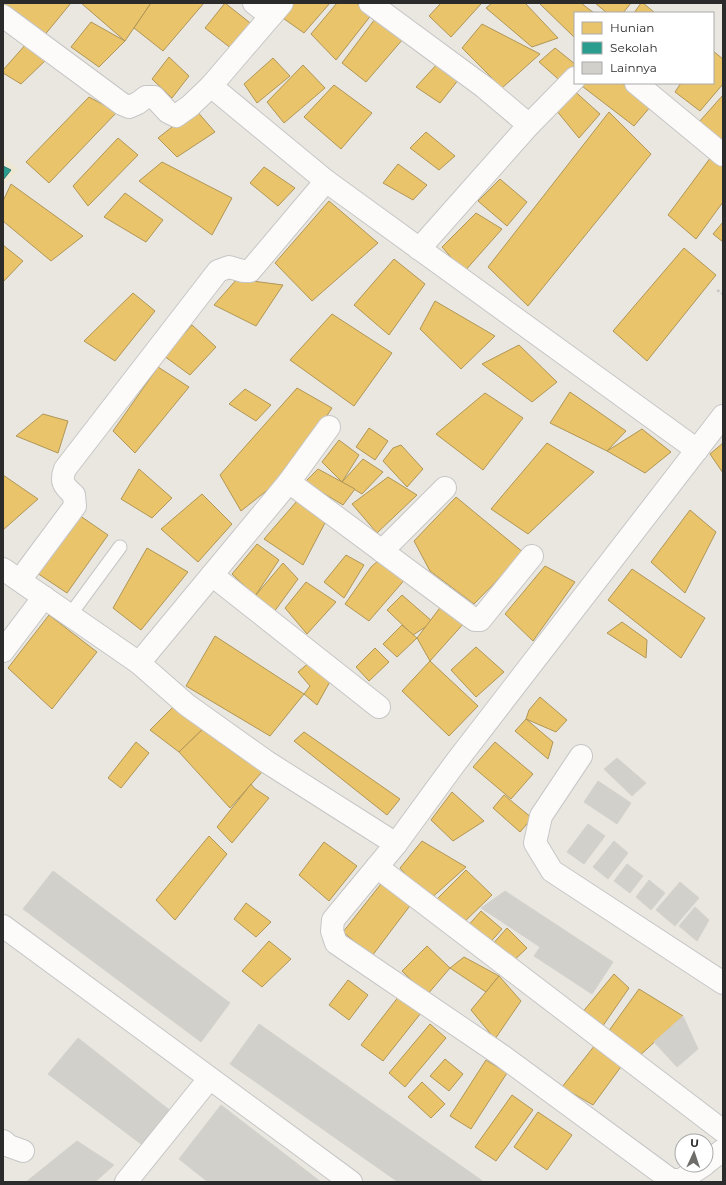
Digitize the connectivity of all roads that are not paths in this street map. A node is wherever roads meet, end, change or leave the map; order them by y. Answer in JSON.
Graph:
{"nodes":[{"id":1,"x":254,"y":3,"type":"edge"},
{"id":2,"x":370,"y":3,"type":"edge"},
{"id":3,"x":276,"y":10,"type":"edge"},
{"id":4,"x":3,"y":16,"type":"edge"},
{"id":5,"x":574,"y":79,"type":"edge"},
{"id":6,"x":637,"y":84,"type":"edge"},
{"id":7,"x":211,"y":86,"type":"junction"},
{"id":8,"x":529,"y":125,"type":"junction"},
{"id":9,"x":723,"y":155,"type":"edge"},
{"id":10,"x":326,"y":182,"type":"junction"},
{"id":11,"x":419,"y":250,"type":"junction"},
{"id":12,"x":723,"y":416,"type":"edge"},
{"id":13,"x":329,"y":427,"type":"dead end"},
{"id":14,"x":697,"y":450,"type":"junction"},
{"id":15,"x":289,"y":482,"type":"junction"},
{"id":16,"x":445,"y":488,"type":"dead end"},
{"id":17,"x":120,"y":547,"type":"dead end"},
{"id":18,"x":382,"y":551,"type":"junction"},
{"id":19,"x":532,"y":556,"type":"dead end"},
{"id":20,"x":11,"y":574,"type":"edge"},
{"id":21,"x":212,"y":575,"type":"junction"},
{"id":22,"x":44,"y":597,"type":"junction"},
{"id":23,"x":70,"y":615,"type":"junction"},
{"id":24,"x":3,"y":651,"type":"edge"},
{"id":25,"x":138,"y":664,"type":"junction"},
{"id":26,"x":379,"y":707,"type":"dead end"},
{"id":27,"x":582,"y":756,"type":"dead end"},
{"id":28,"x":396,"y":844,"type":"junction"},
{"id":29,"x":377,"y":867,"type":"junction"},
{"id":30,"x":3,"y":926,"type":"edge"},
{"id":31,"x":723,"y":983,"type":"edge"},
{"id":32,"x":209,"y":1079,"type":"junction"},
{"id":33,"x":723,"y":1131,"type":"edge"},
{"id":34,"x":3,"y":1141,"type":"edge"},
{"id":35,"x":723,"y":1150,"type":"edge"},
{"id":36,"x":23,"y":1151,"type":"dead end"},
{"id":37,"x":714,"y":1157,"type":"edge"},
{"id":38,"x":134,"y":1173,"type":"edge"},
{"id":39,"x":692,"y":1173,"type":"edge"},
{"id":40,"x":351,"y":1182,"type":"edge"}],
"edges":[{"from":1,"to":3,"type":"street"},
{"from":2,"to":8,"type":"street"},
{"from":3,"to":7,"type":"street"},
{"from":4,"to":7,"type":"street"},
{"from":5,"to":8,"type":"street"},
{"from":6,"to":9,"type":"street"},
{"from":7,"to":10,"type":"street"},
{"from":8,"to":11,"type":"street"},
{"from":10,"to":11,"type":"street"},
{"from":10,"to":20,"type":"street"},
{"from":11,"to":14,"type":"street"},
{"from":12,"to":14,"type":"street"},
{"from":13,"to":15,"type":"street"},
{"from":14,"to":28,"type":"street"},
{"from":15,"to":18,"type":"street"},
{"from":15,"to":21,"type":"street"},
{"from":16,"to":18,"type":"street"},
{"from":17,"to":23,"type":"lane"},
{"from":18,"to":19,"type":"street"},
{"from":20,"to":22,"type":"street"},
{"from":21,"to":25,"type":"street"},
{"from":21,"to":26,"type":"street"},
{"from":22,"to":23,"type":"street"},
{"from":22,"to":24,"type":"street"},
{"from":23,"to":25,"type":"street"},
{"from":25,"to":28,"type":"street"},
{"from":27,"to":31,"type":"street"},
{"from":28,"to":29,"type":"street"},
{"from":29,"to":33,"type":"street"},
{"from":29,"to":39,"type":"street"},
{"from":30,"to":32,"type":"street"},
{"from":32,"to":38,"type":"street"},
{"from":32,"to":40,"type":"street"},
{"from":34,"to":36,"type":"street"},
{"from":35,"to":37,"type":"street"}]}
